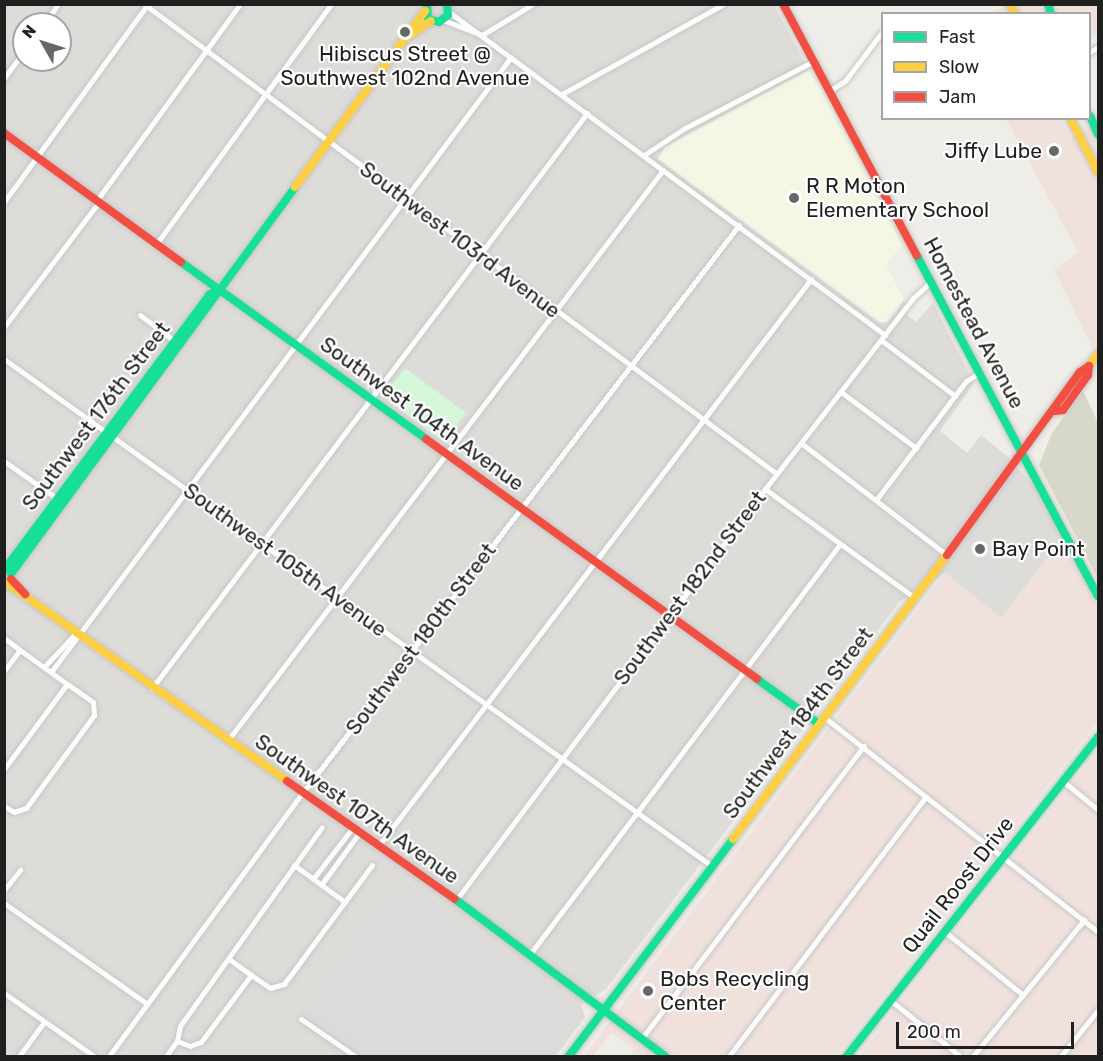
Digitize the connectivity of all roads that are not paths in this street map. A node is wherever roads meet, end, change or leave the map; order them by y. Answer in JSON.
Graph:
{"nodes":[{"id":1,"x":240,"y":4,"type":"edge"},
{"id":2,"x":331,"y":4,"type":"edge"},
{"id":3,"x":533,"y":4,"type":"edge"},
{"id":4,"x":724,"y":4,"type":"edge"},
{"id":5,"x":783,"y":4,"type":"edge"},
{"id":6,"x":146,"y":5,"type":"edge"},
{"id":7,"x":426,"y":8,"type":"edge"},
{"id":8,"x":448,"y":8,"type":"edge"},
{"id":9,"x":443,"y":20,"type":"junction"},
{"id":10,"x":431,"y":21,"type":"junction"},
{"id":11,"x":881,"y":33,"type":"edge"},
{"id":12,"x":482,"y":35,"type":"junction"},
{"id":13,"x":408,"y":36,"type":"junction"},
{"id":14,"x":207,"y":50,"type":"junction"},
{"id":15,"x":510,"y":57,"type":"junction"},
{"id":16,"x":812,"y":62,"type":"junction"},
{"id":17,"x":829,"y":90,"type":"junction"},
{"id":18,"x":266,"y":93,"type":"junction"},
{"id":19,"x":562,"y":94,"type":"junction"},
{"id":20,"x":587,"y":113,"type":"junction"},
{"id":21,"x":1073,"y":120,"type":"edge"},
{"id":22,"x":1091,"y":120,"type":"edge"},
{"id":23,"x":4,"y":133,"type":"edge"},
{"id":24,"x":1098,"y":134,"type":"edge"},
{"id":25,"x":330,"y":141,"type":"junction"},
{"id":26,"x":644,"y":155,"type":"junction"},
{"id":27,"x":38,"y":157,"type":"junction"},
{"id":28,"x":663,"y":170,"type":"junction"},
{"id":29,"x":1098,"y":172,"type":"edge"},
{"id":30,"x":404,"y":198,"type":"junction"},
{"id":31,"x":98,"y":201,"type":"junction"},
{"id":32,"x":4,"y":202,"type":"edge"},
{"id":33,"x":739,"y":225,"type":"junction"},
{"id":34,"x":157,"y":243,"type":"junction"},
{"id":35,"x":480,"y":255,"type":"junction"},
{"id":36,"x":811,"y":279,"type":"junction"},
{"id":37,"x":931,"y":282,"type":"junction"},
{"id":38,"x":219,"y":289,"type":"junction"},
{"id":39,"x":555,"y":311,"type":"junction"},
{"id":40,"x":140,"y":315,"type":"dead end"},
{"id":41,"x":4,"y":327,"type":"edge"},
{"id":42,"x":883,"y":338,"type":"junction"},
{"id":43,"x":177,"y":343,"type":"junction"},
{"id":44,"x":295,"y":343,"type":"junction"},
{"id":45,"x":1098,"y":354,"type":"edge"},
{"id":46,"x":4,"y":359,"type":"edge"},
{"id":47,"x":631,"y":365,"type":"junction"},
{"id":48,"x":979,"y":373,"type":"junction"},
{"id":49,"x":842,"y":392,"type":"junction"},
{"id":50,"x":955,"y":396,"type":"junction"},
{"id":51,"x":372,"y":399,"type":"junction"},
{"id":52,"x":705,"y":419,"type":"junction"},
{"id":53,"x":109,"y":434,"type":"junction"},
{"id":54,"x":801,"y":443,"type":"junction"},
{"id":55,"x":916,"y":448,"type":"junction"},
{"id":56,"x":446,"y":454,"type":"junction"},
{"id":57,"x":1023,"y":454,"type":"junction"},
{"id":58,"x":4,"y":461,"type":"edge"},
{"id":59,"x":777,"y":474,"type":"junction"},
{"id":60,"x":186,"y":488,"type":"junction"},
{"id":61,"x":765,"y":489,"type":"junction"},
{"id":62,"x":876,"y":500,"type":"junction"},
{"id":63,"x":59,"y":501,"type":"junction"},
{"id":64,"x":521,"y":508,"type":"junction"},
{"id":65,"x":261,"y":544,"type":"junction"},
{"id":66,"x":840,"y":544,"type":"junction"},
{"id":67,"x":947,"y":555,"type":"junction"},
{"id":68,"x":596,"y":563,"type":"junction"},
{"id":69,"x":7,"y":577,"type":"edge"},
{"id":70,"x":338,"y":596,"type":"junction"},
{"id":71,"x":1098,"y":596,"type":"edge"},
{"id":72,"x":915,"y":598,"type":"junction"},
{"id":73,"x":669,"y":615,"type":"junction"},
{"id":74,"x":76,"y":633,"type":"junction"},
{"id":75,"x":4,"y":638,"type":"edge"},
{"id":76,"x":20,"y":650,"type":"junction"},
{"id":77,"x":412,"y":651,"type":"junction"},
{"id":78,"x":44,"y":667,"type":"junction"},
{"id":79,"x":744,"y":669,"type":"junction"},
{"id":80,"x":4,"y":671,"type":"edge"},
{"id":81,"x":51,"y":672,"type":"junction"},
{"id":82,"x":67,"y":684,"type":"junction"},
{"id":83,"x":152,"y":688,"type":"junction"},
{"id":84,"x":488,"y":705,"type":"junction"},
{"id":85,"x":822,"y":721,"type":"junction"},
{"id":86,"x":1098,"y":737,"type":"edge"},
{"id":87,"x":228,"y":740,"type":"junction"},
{"id":88,"x":864,"y":746,"type":"junction"},
{"id":89,"x":561,"y":758,"type":"junction"},
{"id":90,"x":4,"y":769,"type":"edge"},
{"id":91,"x":1063,"y":781,"type":"junction"},
{"id":92,"x":304,"y":792,"type":"junction"},
{"id":93,"x":926,"y":796,"type":"junction"},
{"id":94,"x":4,"y":806,"type":"edge"},
{"id":95,"x":1098,"y":810,"type":"edge"},
{"id":96,"x":636,"y":812,"type":"junction"},
{"id":97,"x":322,"y":827,"type":"dead end"},
{"id":98,"x":356,"y":829,"type":"junction"},
{"id":99,"x":379,"y":845,"type":"junction"},
{"id":100,"x":1003,"y":856,"type":"junction"},
{"id":101,"x":294,"y":865,"type":"junction"},
{"id":102,"x":372,"y":865,"type":"dead end"},
{"id":103,"x":712,"y":866,"type":"junction"},
{"id":104,"x":20,"y":870,"type":"dead end"},
{"id":105,"x":313,"y":879,"type":"junction"},
{"id":106,"x":321,"y":885,"type":"junction"},
{"id":107,"x":4,"y":890,"type":"edge"},
{"id":108,"x":456,"y":900,"type":"junction"},
{"id":109,"x":345,"y":902,"type":"junction"},
{"id":110,"x":4,"y":903,"type":"edge"},
{"id":111,"x":1084,"y":920,"type":"junction"},
{"id":112,"x":944,"y":931,"type":"junction"},
{"id":113,"x":1098,"y":932,"type":"edge"},
{"id":114,"x":530,"y":954,"type":"junction"},
{"id":115,"x":229,"y":959,"type":"junction"},
{"id":116,"x":250,"y":975,"type":"junction"},
{"id":117,"x":4,"y":993,"type":"edge"},
{"id":118,"x":1023,"y":995,"type":"junction"},
{"id":119,"x":890,"y":1000,"type":"junction"},
{"id":120,"x":147,"y":1004,"type":"junction"},
{"id":121,"x":604,"y":1009,"type":"junction"},
{"id":122,"x":1098,"y":1010,"type":"edge"},
{"id":123,"x":301,"y":1019,"type":"dead end"},
{"id":124,"x":44,"y":1022,"type":"junction"},
{"id":125,"x":642,"y":1038,"type":"junction"},
{"id":126,"x":177,"y":1041,"type":"junction"},
{"id":127,"x":19,"y":1056,"type":"edge"},
{"id":128,"x":94,"y":1056,"type":"edge"},
{"id":129,"x":109,"y":1056,"type":"edge"},
{"id":130,"x":166,"y":1056,"type":"edge"},
{"id":131,"x":355,"y":1056,"type":"edge"},
{"id":132,"x":569,"y":1056,"type":"edge"},
{"id":133,"x":665,"y":1056,"type":"edge"},
{"id":134,"x":729,"y":1056,"type":"edge"},
{"id":135,"x":847,"y":1056,"type":"edge"},
{"id":136,"x":960,"y":1056,"type":"edge"},
{"id":137,"x":973,"y":1056,"type":"edge"},
{"id":138,"x":1061,"y":1056,"type":"edge"}],
"edges":[{"from":1,"to":14,"type":"street"},
{"from":2,"to":18,"type":"street"},
{"from":3,"to":12,"type":"street"},
{"from":4,"to":19,"type":"street"},
{"from":5,"to":16,"type":"main road","name":"Homestead Avenue"},
{"from":6,"to":14,"type":"street","name":"Southwest 103rd Avenue"},
{"from":6,"to":27,"type":"street"},
{"from":7,"to":10,"type":"main road"},
{"from":7,"to":13,"type":"main road","name":"Southwest 176th Street"},
{"from":8,"to":9,"type":"main road"},
{"from":8,"to":12,"type":"street"},
{"from":9,"to":10,"type":"main road"},
{"from":9,"to":12,"type":"street"},
{"from":10,"to":13,"type":"main road","name":"Southwest 176th Street"},
{"from":11,"to":17,"type":"street"},
{"from":12,"to":15,"type":"street"},
{"from":13,"to":25,"type":"main road","name":"Southwest 176th Street"},
{"from":14,"to":18,"type":"street","name":"Southwest 103rd Avenue"},
{"from":14,"to":31,"type":"street"},
{"from":15,"to":19,"type":"street"},
{"from":15,"to":30,"type":"street"},
{"from":16,"to":17,"type":"main road","name":"Homestead Avenue"},
{"from":16,"to":26,"type":"street"},
{"from":17,"to":37,"type":"main road","name":"Homestead Avenue"},
{"from":18,"to":25,"type":"street","name":"Southwest 103rd Avenue"},
{"from":18,"to":34,"type":"street"},
{"from":19,"to":20,"type":"street"},
{"from":20,"to":26,"type":"street"},
{"from":20,"to":35,"type":"street"},
{"from":21,"to":29,"type":"main road"},
{"from":22,"to":24,"type":"main road"},
{"from":23,"to":27,"type":"main road","name":"Southwest 104th Avenue"},
{"from":25,"to":30,"type":"street","name":"Southwest 103rd Avenue"},
{"from":25,"to":38,"type":"main road","name":"Southwest 176th Street"},
{"from":26,"to":28,"type":"street"},
{"from":27,"to":31,"type":"main road","name":"Southwest 104th Avenue"},
{"from":27,"to":32,"type":"street"},
{"from":28,"to":33,"type":"street"},
{"from":28,"to":39,"type":"street"},
{"from":30,"to":35,"type":"street","name":"Southwest 103rd Avenue"},
{"from":30,"to":44,"type":"street"},
{"from":31,"to":34,"type":"main road","name":"Southwest 104th Avenue"},
{"from":31,"to":41,"type":"street"},
{"from":33,"to":36,"type":"street"},
{"from":33,"to":47,"type":"street","name":"Southwest 180th Street"},
{"from":34,"to":38,"type":"main road","name":"Southwest 104th Avenue"},
{"from":35,"to":39,"type":"street","name":"Southwest 103rd Avenue"},
{"from":35,"to":51,"type":"street"},
{"from":36,"to":42,"type":"street"},
{"from":36,"to":52,"type":"street"},
{"from":37,"to":42,"type":"street","name":"Southwest 182nd Street"},
{"from":37,"to":48,"type":"main road","name":"Homestead Avenue"},
{"from":38,"to":43,"type":"main road","name":"Southwest 176th Street"},
{"from":38,"to":44,"type":"main road","name":"Southwest 104th Avenue"},
{"from":39,"to":47,"type":"street","name":"Southwest 103rd Avenue"},
{"from":39,"to":56,"type":"street"},
{"from":40,"to":43,"type":"street"},
{"from":42,"to":49,"type":"street","name":"Southwest 182nd Street"},
{"from":42,"to":50,"type":"street"},
{"from":43,"to":53,"type":"main road","name":"Southwest 176th Street"},
{"from":44,"to":51,"type":"main road","name":"Southwest 104th Avenue"},
{"from":44,"to":60,"type":"street"},
{"from":45,"to":57,"type":"main road","name":"Southwest 184th Street"},
{"from":46,"to":53,"type":"street","name":"Southwest 105th Avenue"},
{"from":47,"to":52,"type":"street","name":"Southwest 103rd Avenue"},
{"from":47,"to":64,"type":"street","name":"Southwest 180th Street"},
{"from":48,"to":50,"type":"street"},
{"from":48,"to":57,"type":"main road","name":"Homestead Avenue"},
{"from":49,"to":54,"type":"street","name":"Southwest 182nd Street"},
{"from":49,"to":55,"type":"street"},
{"from":50,"to":55,"type":"street"},
{"from":51,"to":56,"type":"main road","name":"Southwest 104th Avenue"},
{"from":51,"to":65,"type":"street"},
{"from":52,"to":59,"type":"street","name":"Southwest 103rd Avenue"},
{"from":52,"to":68,"type":"street"},
{"from":53,"to":60,"type":"street","name":"Southwest 105th Avenue"},
{"from":53,"to":63,"type":"main road","name":"Southwest 176th Street"},
{"from":54,"to":59,"type":"street","name":"Southwest 182nd Street"},
{"from":54,"to":62,"type":"street"},
{"from":55,"to":62,"type":"street"},
{"from":56,"to":64,"type":"main road","name":"Southwest 104th Avenue"},
{"from":56,"to":70,"type":"street"},
{"from":57,"to":67,"type":"main road","name":"Southwest 184th Street"},
{"from":57,"to":71,"type":"main road","name":"Homestead Avenue"},
{"from":58,"to":63,"type":"street"},
{"from":59,"to":61,"type":"street","name":"Southwest 182nd Street"},
{"from":60,"to":65,"type":"street","name":"Southwest 105th Avenue"},
{"from":60,"to":74,"type":"street"},
{"from":61,"to":66,"type":"street"},
{"from":61,"to":73,"type":"street","name":"Southwest 182nd Street"},
{"from":62,"to":67,"type":"street"},
{"from":63,"to":69,"type":"main road","name":"Southwest 176th Street"},
{"from":64,"to":68,"type":"main road","name":"Southwest 104th Avenue"},
{"from":64,"to":77,"type":"street","name":"Southwest 180th Street"},
{"from":65,"to":70,"type":"street","name":"Southwest 105th Avenue"},
{"from":65,"to":83,"type":"street"},
{"from":66,"to":72,"type":"street"},
{"from":66,"to":79,"type":"street"},
{"from":67,"to":72,"type":"main road","name":"Southwest 184th Street"},
{"from":68,"to":73,"type":"main road","name":"Southwest 104th Avenue"},
{"from":68,"to":84,"type":"street"},
{"from":69,"to":74,"type":"main road","name":"Southwest 107th Avenue"},
{"from":70,"to":77,"type":"street","name":"Southwest 105th Avenue"},
{"from":70,"to":87,"type":"street"},
{"from":72,"to":85,"type":"main road","name":"Southwest 184th Street"},
{"from":73,"to":79,"type":"main road","name":"Southwest 104th Avenue"},
{"from":73,"to":89,"type":"street","name":"Southwest 182nd Street"},
{"from":74,"to":78,"type":"street"},
{"from":74,"to":81,"type":"street"},
{"from":74,"to":83,"type":"main road","name":"Southwest 107th Avenue"},
{"from":75,"to":76,"type":"street"},
{"from":76,"to":78,"type":"street"},
{"from":76,"to":80,"type":"street"},
{"from":77,"to":84,"type":"street","name":"Southwest 105th Avenue"},
{"from":77,"to":92,"type":"street","name":"Southwest 180th Street"},
{"from":78,"to":81,"type":"street"},
{"from":79,"to":85,"type":"main road","name":"Southwest 104th Avenue"},
{"from":79,"to":96,"type":"street"},
{"from":81,"to":82,"type":"street"},
{"from":82,"to":90,"type":"street"},
{"from":82,"to":94,"type":"street"},
{"from":83,"to":87,"type":"main road","name":"Southwest 107th Avenue"},
{"from":84,"to":89,"type":"street","name":"Southwest 105th Avenue"},
{"from":84,"to":99,"type":"street"},
{"from":85,"to":88,"type":"street"},
{"from":85,"to":103,"type":"main road","name":"Southwest 184th Street"},
{"from":86,"to":91,"type":"main road","name":"Quail Roost Drive"},
{"from":87,"to":92,"type":"main road","name":"Southwest 107th Avenue"},
{"from":88,"to":93,"type":"street"},
{"from":88,"to":125,"type":"street"},
{"from":89,"to":96,"type":"street","name":"Southwest 105th Avenue"},
{"from":89,"to":108,"type":"street","name":"Southwest 182nd Street"},
{"from":91,"to":95,"type":"street"},
{"from":91,"to":100,"type":"main road","name":"Quail Roost Drive"},
{"from":92,"to":98,"type":"main road","name":"Southwest 107th Avenue"},
{"from":92,"to":120,"type":"street","name":"Southwest 180th Street"},
{"from":93,"to":100,"type":"street"},
{"from":93,"to":134,"type":"street"},
{"from":96,"to":103,"type":"street","name":"Southwest 105th Avenue"},
{"from":96,"to":114,"type":"street"},
{"from":97,"to":101,"type":"street"},
{"from":98,"to":99,"type":"main road","name":"Southwest 107th Avenue"},
{"from":98,"to":105,"type":"street"},
{"from":98,"to":106,"type":"street"},
{"from":99,"to":108,"type":"main road","name":"Southwest 107th Avenue"},
{"from":100,"to":111,"type":"street"},
{"from":100,"to":112,"type":"main road","name":"Quail Roost Drive"},
{"from":101,"to":105,"type":"street"},
{"from":101,"to":115,"type":"street"},
{"from":102,"to":109,"type":"street"},
{"from":103,"to":121,"type":"main road","name":"Southwest 184th Street"},
{"from":104,"to":107,"type":"street"},
{"from":105,"to":106,"type":"street"},
{"from":106,"to":109,"type":"street"},
{"from":108,"to":114,"type":"main road","name":"Southwest 107th Avenue"},
{"from":109,"to":116,"type":"street"},
{"from":110,"to":120,"type":"street"},
{"from":111,"to":113,"type":"street"},
{"from":111,"to":118,"type":"street"},
{"from":112,"to":118,"type":"street"},
{"from":112,"to":119,"type":"main road","name":"Quail Roost Drive"},
{"from":114,"to":121,"type":"main road","name":"Southwest 107th Avenue"},
{"from":115,"to":116,"type":"street"},
{"from":115,"to":126,"type":"street"},
{"from":116,"to":126,"type":"street"},
{"from":117,"to":124,"type":"street"},
{"from":118,"to":137,"type":"street"},
{"from":119,"to":135,"type":"main road","name":"Quail Roost Drive"},
{"from":119,"to":136,"type":"street"},
{"from":120,"to":129,"type":"street","name":"Southwest 180th Street"},
{"from":121,"to":125,"type":"main road","name":"Southwest 107th Avenue"},
{"from":121,"to":132,"type":"main road","name":"Southwest 184th Street"},
{"from":122,"to":138,"type":"street"},
{"from":123,"to":131,"type":"street"},
{"from":124,"to":127,"type":"street"},
{"from":124,"to":128,"type":"street"},
{"from":125,"to":133,"type":"main road","name":"Southwest 107th Avenue"},
{"from":126,"to":130,"type":"street"}]}
